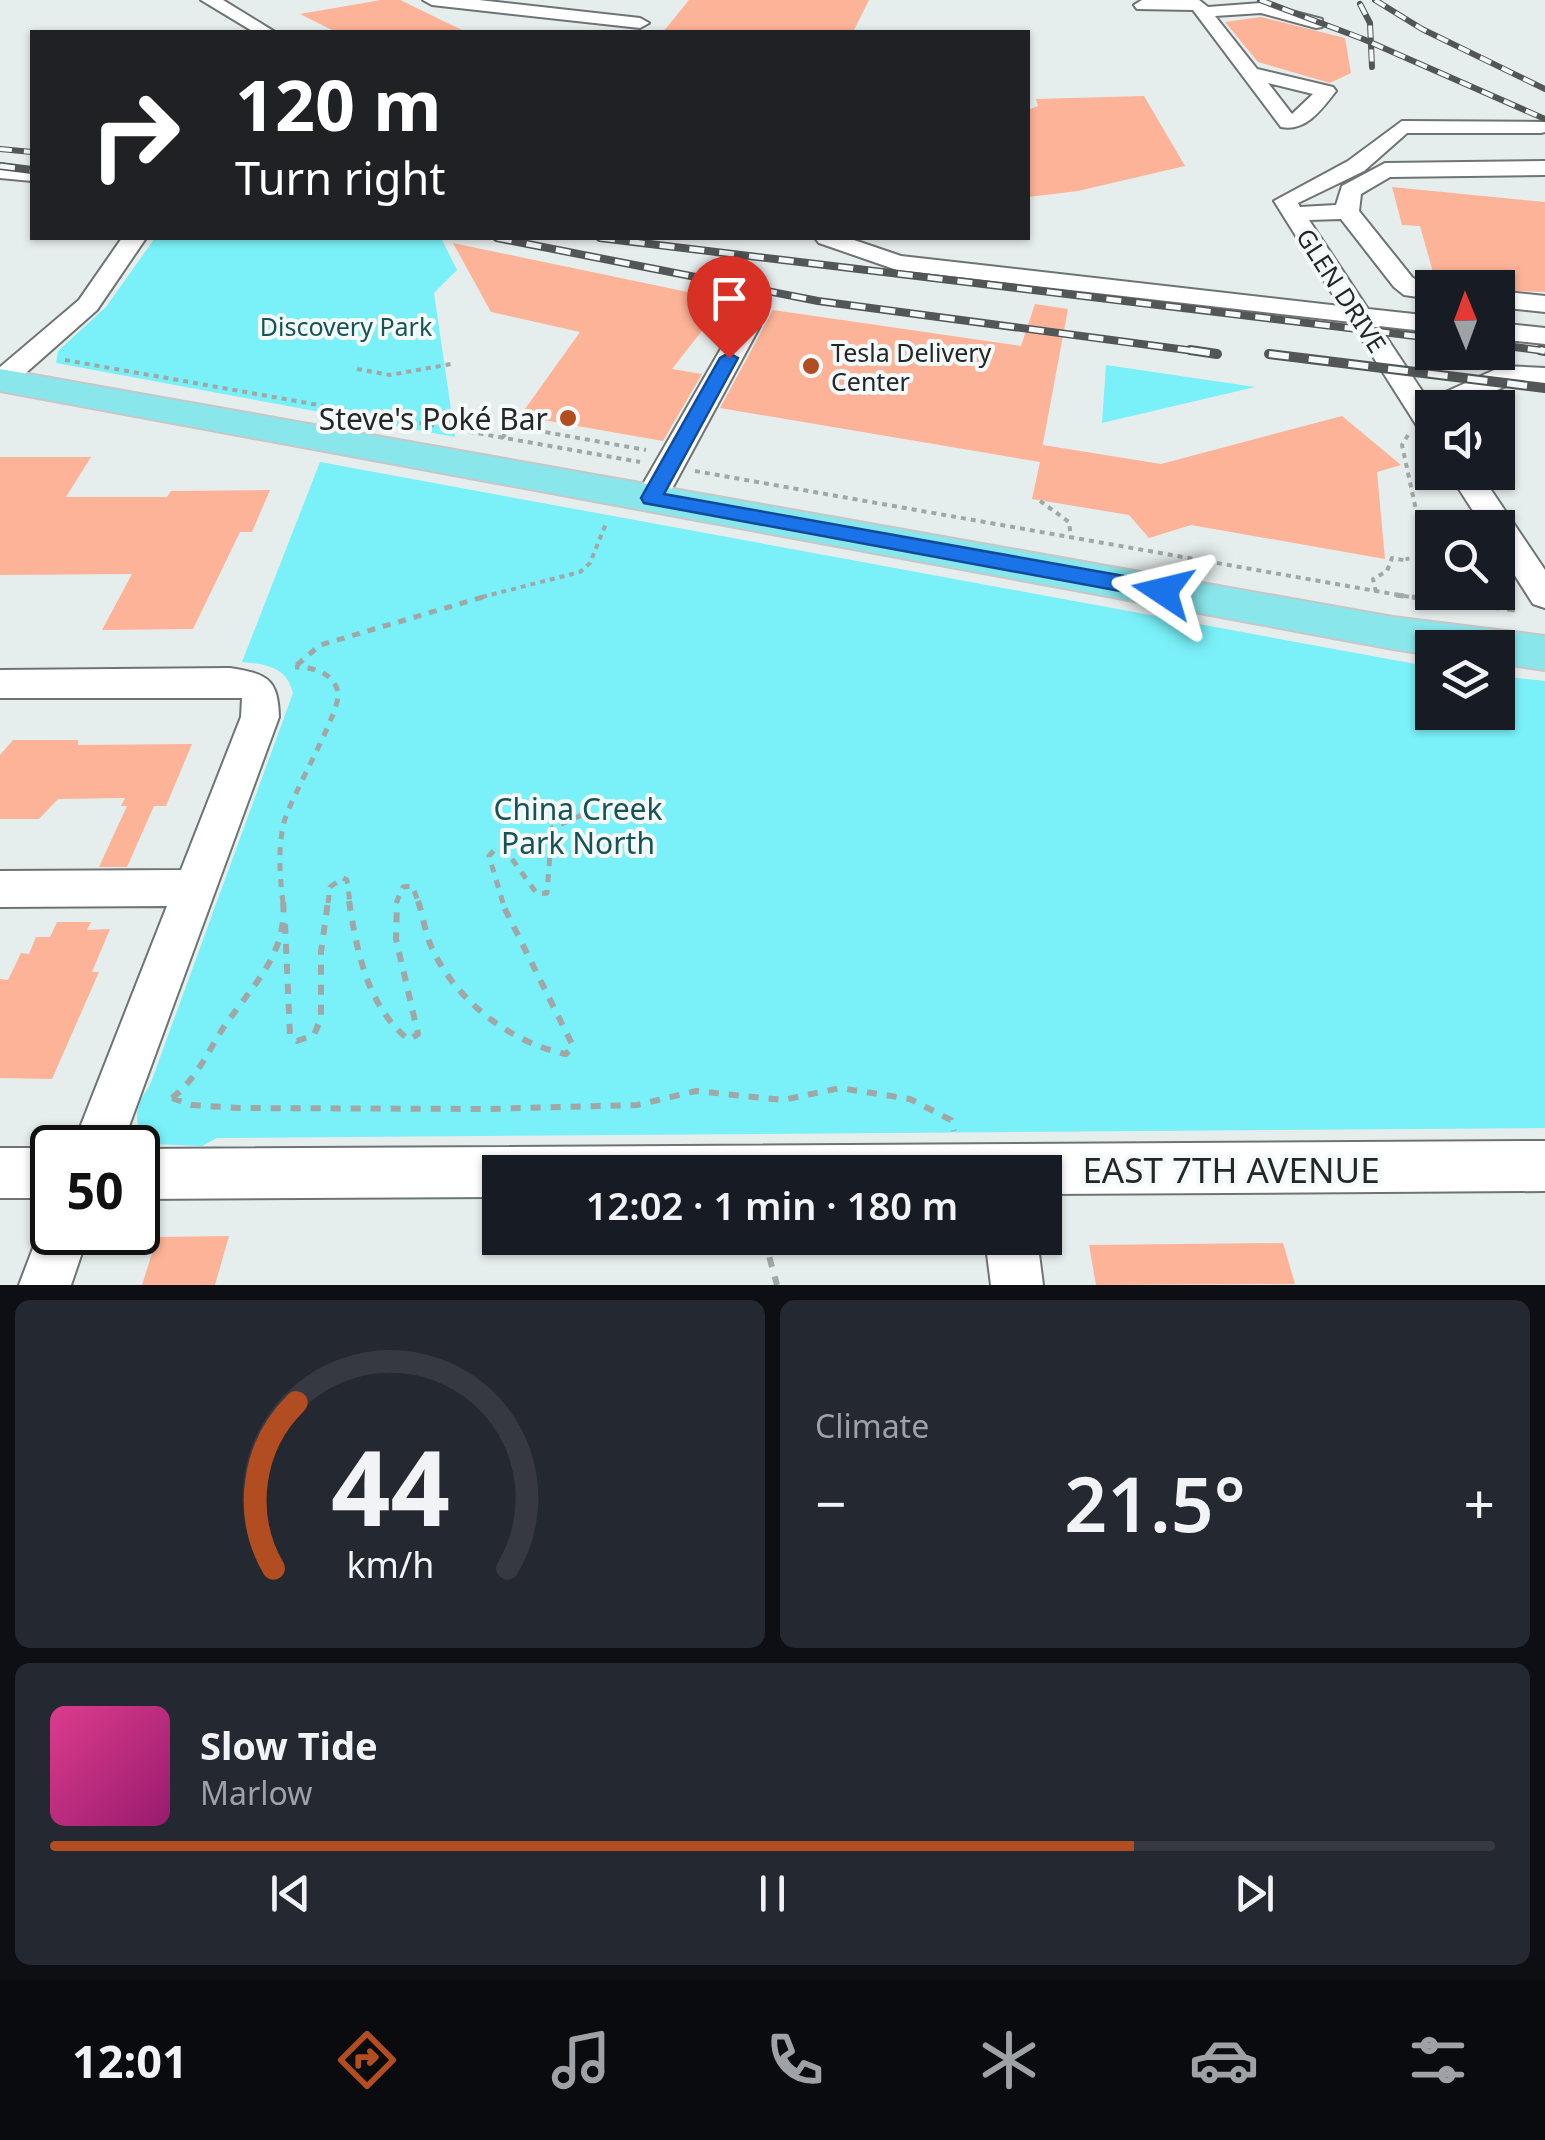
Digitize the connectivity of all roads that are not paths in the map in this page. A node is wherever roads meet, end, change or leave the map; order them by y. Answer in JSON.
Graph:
{"nodes":[{"id":1,"x":210,"y":0,"type":"edge"},
{"id":2,"x":441,"y":2,"type":"edge"},
{"id":3,"x":1208,"y":4,"type":"edge"},
{"id":4,"x":592,"y":9,"type":"edge"},
{"id":5,"x":1145,"y":9,"type":"edge"},
{"id":6,"x":640,"y":22,"type":"edge"},
{"id":7,"x":1316,"y":22,"type":"dead end"},
{"id":8,"x":474,"y":23,"type":"dead end"},
{"id":9,"x":262,"y":30,"type":"edge"},
{"id":10,"x":1250,"y":73,"type":"dead end"},
{"id":11,"x":1541,"y":127,"type":"dead end"},
{"id":12,"x":1545,"y":168,"type":"edge"},
{"id":13,"x":0,"y":171,"type":"edge"},
{"id":14,"x":30,"y":176,"type":"edge"},
{"id":15,"x":1289,"y":207,"type":"junction"},
{"id":16,"x":1347,"y":212,"type":"junction"},
{"id":17,"x":133,"y":240,"type":"edge"},
{"id":18,"x":832,"y":240,"type":"edge"},
{"id":19,"x":1370,"y":283,"type":"junction"},
{"id":20,"x":1415,"y":290,"type":"edge"},
{"id":21,"x":1515,"y":301,"type":"edge"},
{"id":22,"x":1545,"y":304,"type":"edge"},
{"id":23,"x":1359,"y":315,"type":"junction"},
{"id":24,"x":1415,"y":322,"type":"edge"},
{"id":25,"x":747,"y":326,"type":"dead end"},
{"id":26,"x":1515,"y":333,"type":"edge"},
{"id":27,"x":1545,"y":336,"type":"edge"},
{"id":28,"x":1545,"y":376,"type":"edge"},
{"id":29,"x":0,"y":380,"type":"edge"},
{"id":30,"x":1479,"y":390,"type":"edge"},
{"id":31,"x":1415,"y":401,"type":"edge"},
{"id":32,"x":648,"y":480,"type":"junction"},
{"id":33,"x":1475,"y":490,"type":"edge"},
{"id":34,"x":1545,"y":596,"type":"edge"},
{"id":35,"x":1545,"y":653,"type":"edge"},
{"id":36,"x":0,"y":684,"type":"edge"},
{"id":37,"x":196,"y":888,"type":"junction"},
{"id":38,"x":0,"y":889,"type":"edge"},
{"id":39,"x":105,"y":1125,"type":"edge"},
{"id":40,"x":1545,"y":1166,"type":"edge"},
{"id":41,"x":1062,"y":1171,"type":"edge"},
{"id":42,"x":0,"y":1173,"type":"edge"},
{"id":43,"x":30,"y":1173,"type":"edge"},
{"id":44,"x":482,"y":1173,"type":"edge"},
{"id":45,"x":160,"y":1174,"type":"edge"},
{"id":46,"x":56,"y":1255,"type":"edge"},
{"id":47,"x":1013,"y":1255,"type":"edge"},
{"id":48,"x":45,"y":1285,"type":"edge"},
{"id":49,"x":1017,"y":1285,"type":"edge"}],
"edges":[{"from":1,"to":9,"type":"street"},
{"from":2,"to":4,"type":"street"},
{"from":2,"to":8,"type":"street"},
{"from":3,"to":5,"type":"street"},
{"from":3,"to":7,"type":"street"},
{"from":3,"to":10,"type":"street"},
{"from":4,"to":6,"type":"street"},
{"from":11,"to":15,"type":"street"},
{"from":12,"to":16,"type":"street"},
{"from":13,"to":14,"type":"street"},
{"from":15,"to":16,"type":"street"},
{"from":15,"to":19,"type":"street","name":"GLEN DRIVE"},
{"from":16,"to":19,"type":"street"},
{"from":17,"to":29,"type":"street"},
{"from":18,"to":23,"type":"street"},
{"from":19,"to":20,"type":"street"},
{"from":19,"to":23,"type":"street","name":"GLEN DRIVE"},
{"from":21,"to":22,"type":"street"},
{"from":23,"to":24,"type":"street"},
{"from":23,"to":31,"type":"street","name":"GLEN DRIVE"},
{"from":25,"to":32,"type":"street"},
{"from":26,"to":27,"type":"street"},
{"from":28,"to":30,"type":"street"},
{"from":29,"to":32,"type":"main road"},
{"from":32,"to":35,"type":"main road"},
{"from":33,"to":34,"type":"street"},
{"from":36,"to":37,"type":"street"},
{"from":37,"to":38,"type":"street"},
{"from":37,"to":39,"type":"street"},
{"from":40,"to":41,"type":"street","name":"EAST 7TH AVENUE"},
{"from":42,"to":43,"type":"street"},
{"from":44,"to":45,"type":"street","name":"EAST 7TH AVENUE"},
{"from":46,"to":48,"type":"street"},
{"from":47,"to":49,"type":"street"}]}
